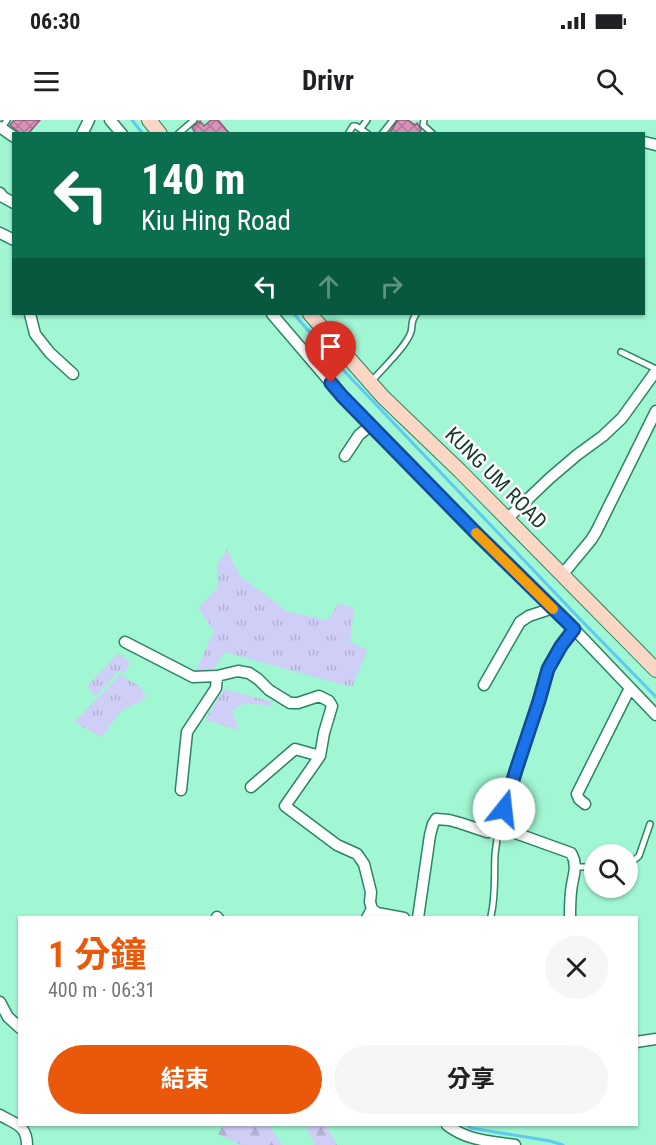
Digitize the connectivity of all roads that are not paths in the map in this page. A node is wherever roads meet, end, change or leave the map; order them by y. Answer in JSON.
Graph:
{"nodes":[{"id":1,"x":110,"y":120,"type":"edge"},
{"id":2,"x":194,"y":120,"type":"edge"},
{"id":3,"x":367,"y":120,"type":"edge"},
{"id":4,"x":393,"y":120,"type":"edge"},
{"id":5,"x":424,"y":120,"type":"edge"},
{"id":6,"x":361,"y":128,"type":"junction"},
{"id":7,"x":120,"y":132,"type":"edge"},
{"id":8,"x":180,"y":132,"type":"edge"},
{"id":9,"x":349,"y":132,"type":"edge"},
{"id":10,"x":366,"y":132,"type":"edge"},
{"id":11,"x":384,"y":132,"type":"edge"},
{"id":12,"x":431,"y":132,"type":"edge"},
{"id":13,"x":30,"y":315,"type":"edge"},
{"id":14,"x":273,"y":315,"type":"edge"},
{"id":15,"x":311,"y":315,"type":"edge"},
{"id":16,"x":415,"y":315,"type":"edge"},
{"id":17,"x":621,"y":352,"type":"dead end"},
{"id":18,"x":656,"y":370,"type":"edge"},
{"id":19,"x":73,"y":374,"type":"dead end"},
{"id":20,"x":370,"y":383,"type":"junction"},
{"id":21,"x":656,"y":411,"type":"edge"},
{"id":22,"x":370,"y":425,"type":"junction"},
{"id":23,"x":345,"y":456,"type":"dead end"},
{"id":24,"x":507,"y":519,"type":"junction"},
{"id":25,"x":562,"y":575,"type":"junction"},
{"id":26,"x":553,"y":608,"type":"junction"},
{"id":27,"x":574,"y":629,"type":"junction"},
{"id":28,"x":125,"y":642,"type":"dead end"},
{"id":29,"x":656,"y":670,"type":"edge"},
{"id":30,"x":217,"y":676,"type":"junction"},
{"id":31,"x":484,"y":685,"type":"dead end"},
{"id":32,"x":630,"y":688,"type":"junction"},
{"id":33,"x":656,"y":715,"type":"edge"},
{"id":34,"x":320,"y":756,"type":"junction"},
{"id":35,"x":251,"y":787,"type":"dead end"},
{"id":36,"x":181,"y":790,"type":"dead end"},
{"id":37,"x":585,"y":804,"type":"dead end"},
{"id":38,"x":651,"y":825,"type":"dead end"},
{"id":39,"x":498,"y":829,"type":"junction"},
{"id":40,"x":638,"y":857,"type":"edge"},
{"id":41,"x":575,"y":867,"type":"junction"},
{"id":42,"x":584,"y":867,"type":"edge"},
{"id":43,"x":369,"y":913,"type":"edge"},
{"id":44,"x":393,"y":916,"type":"edge"},
{"id":45,"x":418,"y":916,"type":"edge"},
{"id":46,"x":490,"y":916,"type":"dead end"},
{"id":47,"x":570,"y":916,"type":"edge"},
{"id":48,"x":1,"y":1005,"type":"edge"},
{"id":49,"x":18,"y":1012,"type":"edge"},
{"id":50,"x":8,"y":1017,"type":"junction"},
{"id":51,"x":18,"y":1026,"type":"edge"},
{"id":52,"x":656,"y":1039,"type":"edge"},
{"id":53,"x":638,"y":1042,"type":"edge"},
{"id":54,"x":0,"y":1115,"type":"edge"},
{"id":55,"x":18,"y":1125,"type":"edge"},
{"id":56,"x":20,"y":1126,"type":"edge"},
{"id":57,"x":448,"y":1126,"type":"edge"},
{"id":58,"x":27,"y":1145,"type":"edge"},
{"id":59,"x":515,"y":1145,"type":"edge"}],
"edges":[{"from":1,"to":7,"type":"street"},
{"from":2,"to":8,"type":"lane"},
{"from":3,"to":6,"type":"lane"},
{"from":4,"to":11,"type":"lane"},
{"from":5,"to":12,"type":"lane"},
{"from":6,"to":9,"type":"lane"},
{"from":6,"to":10,"type":"lane"},
{"from":13,"to":19,"type":"street"},
{"from":14,"to":22,"type":"street"},
{"from":15,"to":20,"type":"street","name":"KUNG UM ROAD"},
{"from":16,"to":20,"type":"lane"},
{"from":17,"to":18,"type":"lane"},
{"from":18,"to":24,"type":"street"},
{"from":20,"to":24,"type":"street","name":"KUNG UM ROAD"},
{"from":21,"to":25,"type":"street"},
{"from":22,"to":23,"type":"street"},
{"from":22,"to":26,"type":"street"},
{"from":24,"to":25,"type":"street","name":"KUNG UM ROAD"},
{"from":25,"to":29,"type":"street","name":"KUNG UM ROAD"},
{"from":26,"to":27,"type":"street"},
{"from":26,"to":31,"type":"street"},
{"from":27,"to":32,"type":"street"},
{"from":27,"to":39,"type":"street"},
{"from":28,"to":30,"type":"street"},
{"from":30,"to":34,"type":"street"},
{"from":30,"to":36,"type":"street"},
{"from":32,"to":33,"type":"street"},
{"from":32,"to":37,"type":"street"},
{"from":34,"to":35,"type":"street"},
{"from":34,"to":43,"type":"street"},
{"from":38,"to":40,"type":"lane"},
{"from":39,"to":41,"type":"street"},
{"from":39,"to":45,"type":"street"},
{"from":39,"to":46,"type":"lane"},
{"from":41,"to":42,"type":"lane"},
{"from":41,"to":47,"type":"street"},
{"from":43,"to":44,"type":"street"},
{"from":48,"to":50,"type":"street"},
{"from":49,"to":50,"type":"street"},
{"from":50,"to":51,"type":"street"},
{"from":52,"to":53,"type":"street"},
{"from":54,"to":55,"type":"street"},
{"from":56,"to":58,"type":"street"},
{"from":57,"to":59,"type":"street"}]}
